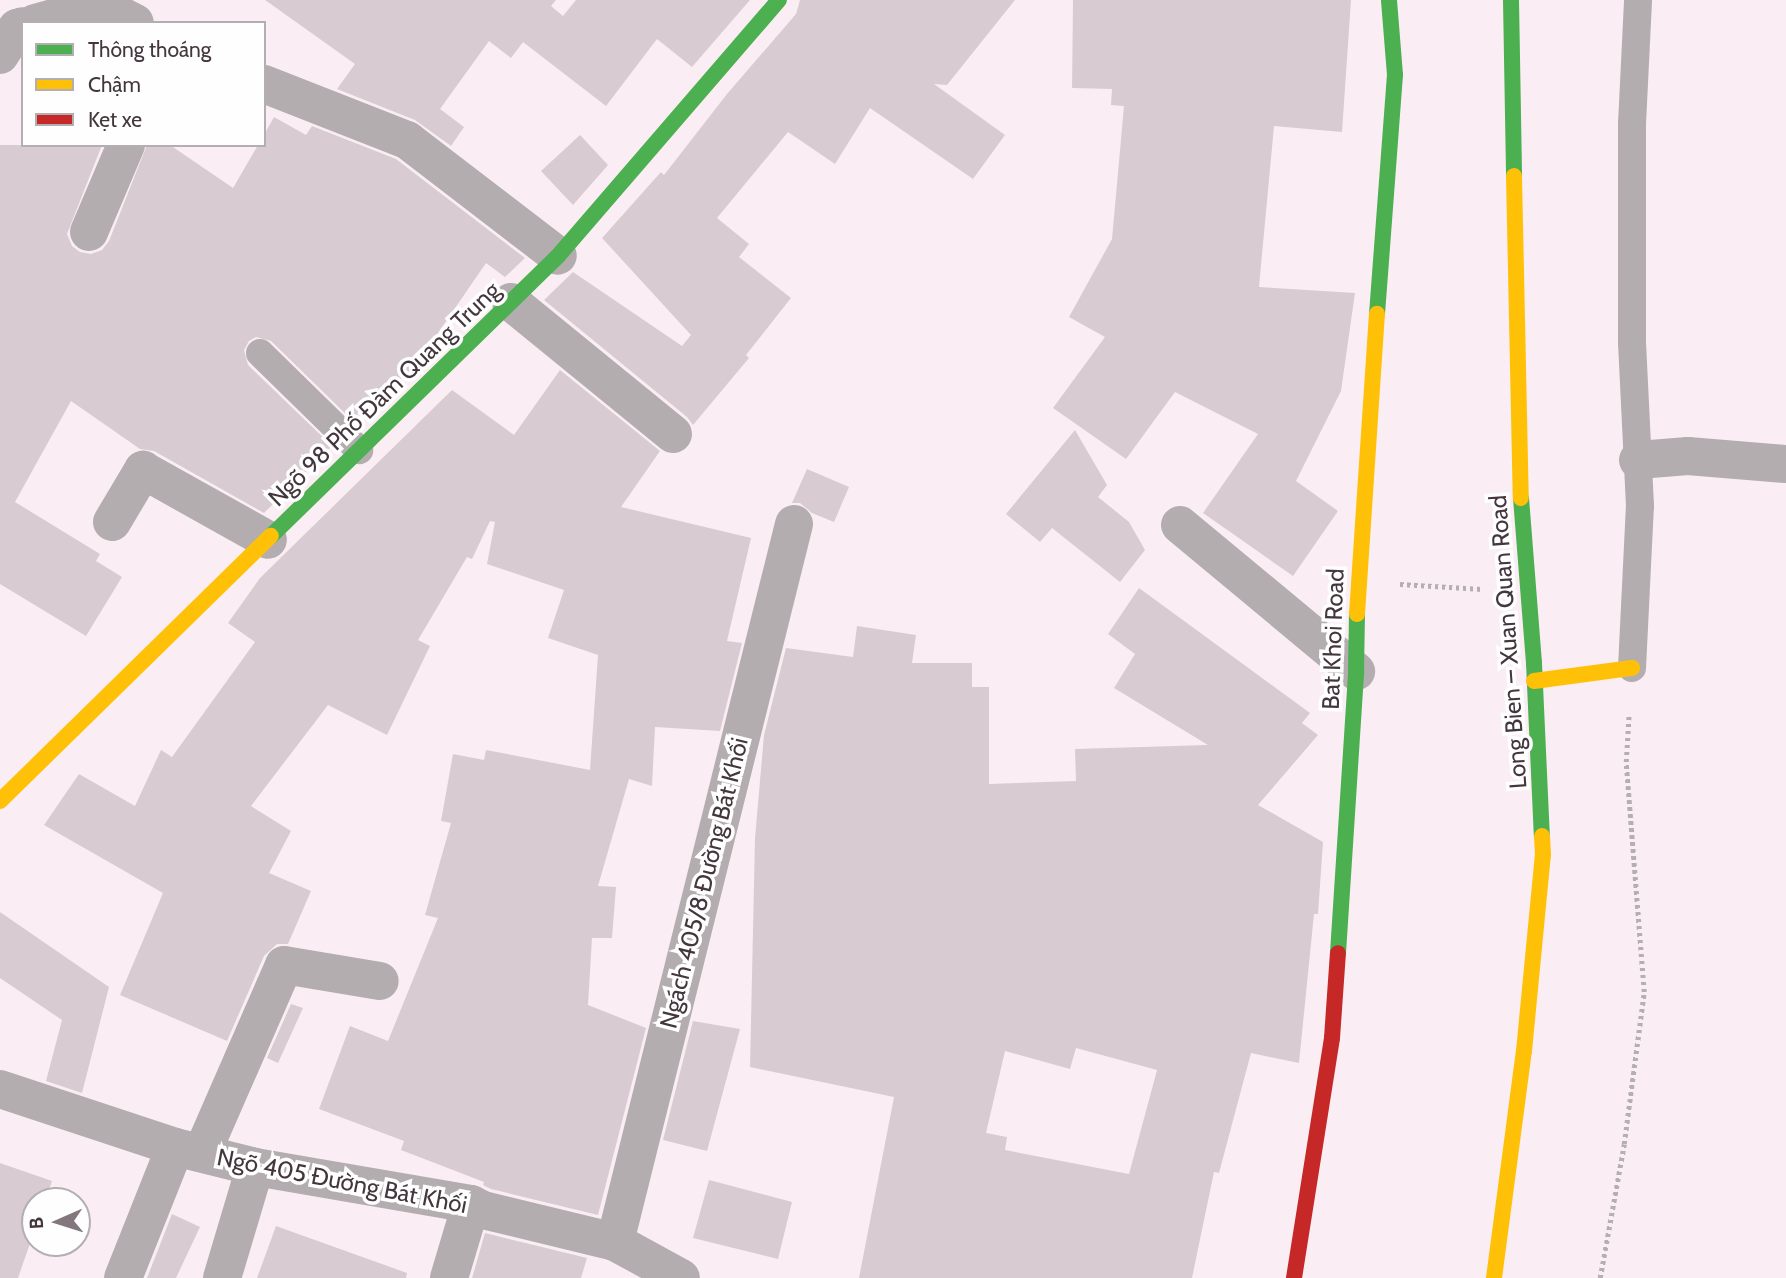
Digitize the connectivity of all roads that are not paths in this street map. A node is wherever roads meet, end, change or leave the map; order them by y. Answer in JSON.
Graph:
{"nodes":[{"id":1,"x":779,"y":0,"type":"edge"},
{"id":2,"x":1389,"y":0,"type":"edge"},
{"id":3,"x":1638,"y":0,"type":"edge"},
{"id":4,"x":1508,"y":4,"type":"edge"},
{"id":5,"x":42,"y":21,"type":"edge"},
{"id":6,"x":131,"y":21,"type":"edge"},
{"id":7,"x":21,"y":27,"type":"edge"},
{"id":8,"x":0,"y":55,"type":"edge"},
{"id":9,"x":266,"y":85,"type":"edge"},
{"id":10,"x":125,"y":147,"type":"edge"},
{"id":11,"x":89,"y":232,"type":"dead end"},
{"id":12,"x":558,"y":256,"type":"junction"},
{"id":13,"x":511,"y":302,"type":"junction"},
{"id":14,"x":260,"y":352,"type":"dead end"},
{"id":15,"x":673,"y":434,"type":"dead end"},
{"id":16,"x":359,"y":450,"type":"junction"},
{"id":17,"x":1638,"y":460,"type":"junction"},
{"id":18,"x":1786,"y":464,"type":"edge"},
{"id":19,"x":112,"y":522,"type":"dead end"},
{"id":20,"x":794,"y":524,"type":"dead end"},
{"id":21,"x":1180,"y":525,"type":"dead end"},
{"id":22,"x":268,"y":540,"type":"junction"},
{"id":23,"x":1632,"y":668,"type":"joint"},
{"id":24,"x":1356,"y":671,"type":"junction"},
{"id":25,"x":1534,"y":681,"type":"junction"},
{"id":26,"x":0,"y":801,"type":"edge"},
{"id":27,"x":380,"y":981,"type":"dead end"},
{"id":28,"x":0,"y":1089,"type":"edge"},
{"id":29,"x":188,"y":1150,"type":"junction"},
{"id":30,"x":255,"y":1167,"type":"junction"},
{"id":31,"x":471,"y":1204,"type":"junction"},
{"id":32,"x":615,"y":1242,"type":"junction"},
{"id":33,"x":123,"y":1278,"type":"edge"},
{"id":34,"x":222,"y":1278,"type":"edge"},
{"id":35,"x":449,"y":1278,"type":"edge"},
{"id":36,"x":681,"y":1278,"type":"edge"},
{"id":37,"x":1294,"y":1278,"type":"edge"},
{"id":38,"x":1494,"y":1278,"type":"edge"}],
"edges":[{"from":1,"to":12,"type":"street","name":"Ngõ 98 Phố Đàm Quang Trung"},
{"from":2,"to":24,"type":"street","name":"Bat Khoi Road"},
{"from":3,"to":17,"type":"lane"},
{"from":4,"to":25,"type":"street","name":"Long Bien – Xuan Quan Road"},
{"from":5,"to":6,"type":"street"},
{"from":7,"to":8,"type":"street"},
{"from":9,"to":12,"type":"street"},
{"from":10,"to":11,"type":"street"},
{"from":12,"to":13,"type":"street","name":"Ngõ 98 Phố Đàm Quang Trung"},
{"from":13,"to":15,"type":"street"},
{"from":13,"to":16,"type":"street","name":"Ngõ 98 Phố Đàm Quang Trung"},
{"from":14,"to":16,"type":"lane"},
{"from":16,"to":22,"type":"street","name":"Ngõ 98 Phố Đàm Quang Trung"},
{"from":17,"to":18,"type":"street"},
{"from":17,"to":23,"type":"lane"},
{"from":19,"to":22,"type":"street"},
{"from":20,"to":32,"type":"street","name":"Ngách 405/8 Đường Bát Khối"},
{"from":21,"to":24,"type":"street"},
{"from":22,"to":26,"type":"street","name":"Ngõ 98 Phố Đàm Quang Trung"},
{"from":23,"to":25,"type":"street"},
{"from":24,"to":37,"type":"street","name":"Bat Khoi Road"},
{"from":25,"to":38,"type":"street","name":"Long Bien – Xuan Quan Road"},
{"from":27,"to":29,"type":"street"},
{"from":28,"to":29,"type":"street","name":"Ngõ 405 Đường Bát Khối"},
{"from":29,"to":30,"type":"street","name":"Ngõ 405 Đường Bát Khối"},
{"from":29,"to":33,"type":"street"},
{"from":30,"to":31,"type":"street","name":"Ngõ 405 Đường Bát Khối"},
{"from":30,"to":34,"type":"street"},
{"from":31,"to":32,"type":"street","name":"Ngõ 405 Đường Bát Khối"},
{"from":31,"to":35,"type":"street"},
{"from":32,"to":36,"type":"street","name":"Ngõ 405 Đường Bát Khối"}]}
